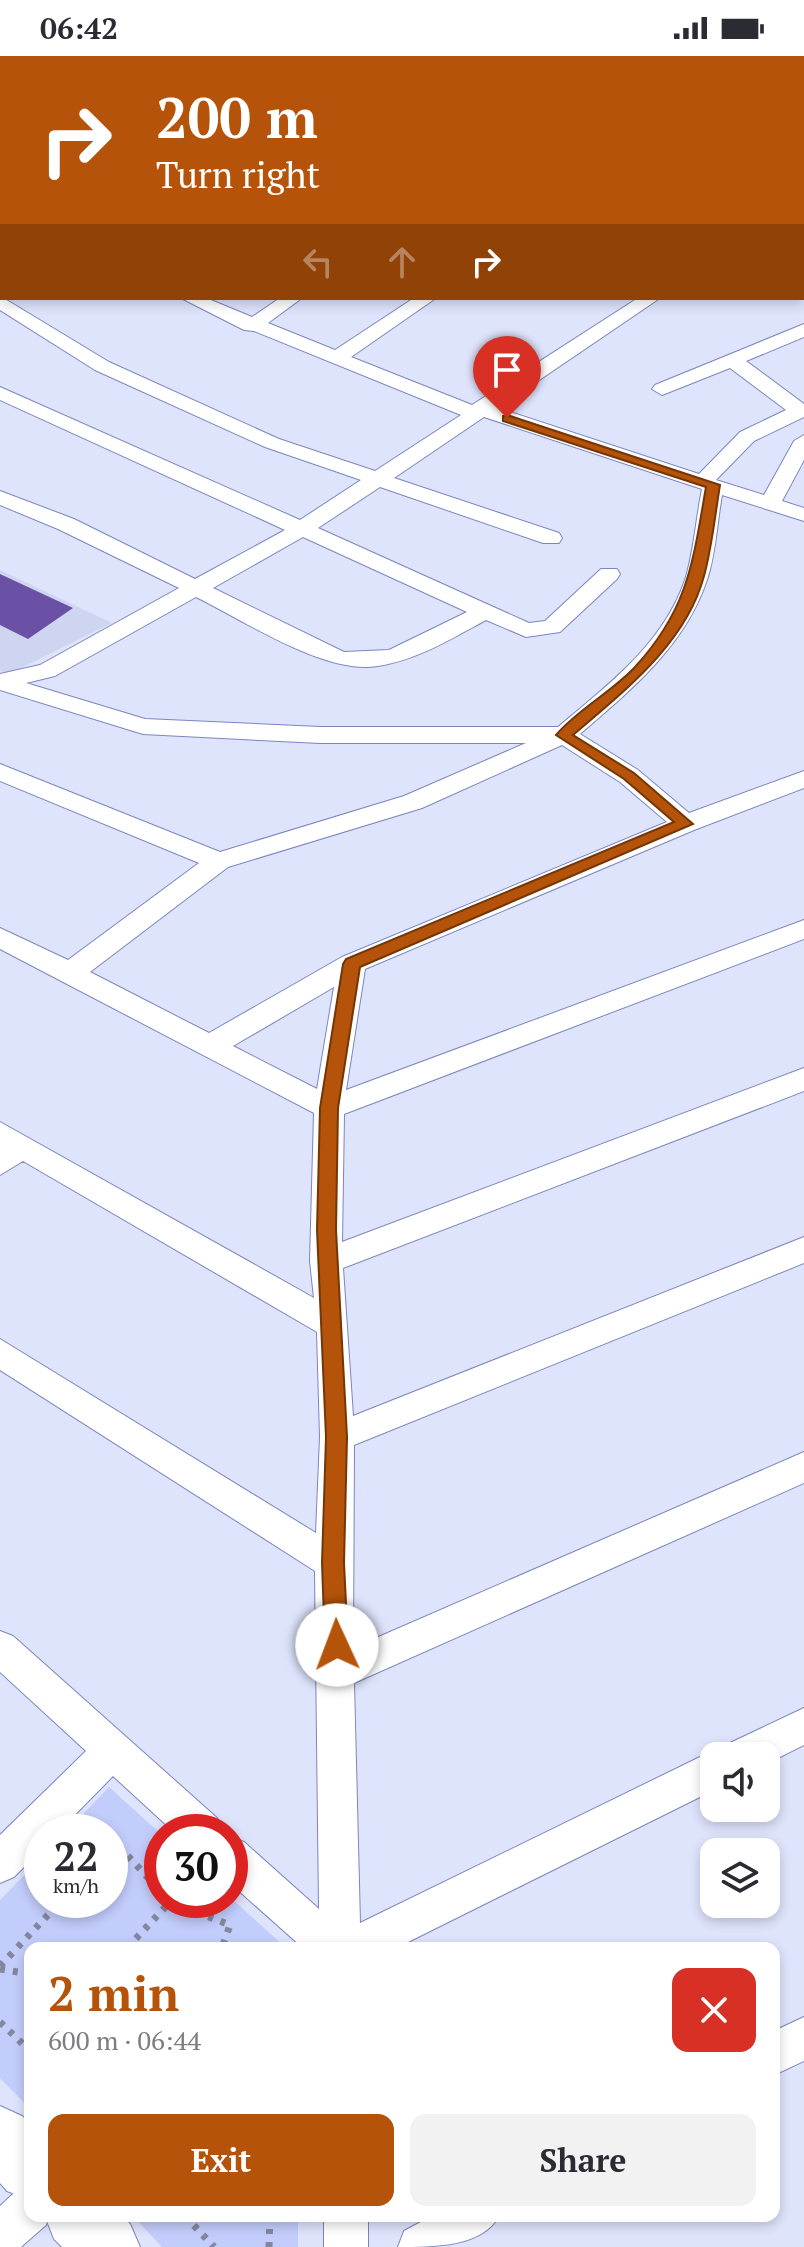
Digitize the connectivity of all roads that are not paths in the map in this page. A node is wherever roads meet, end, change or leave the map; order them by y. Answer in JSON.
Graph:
{"nodes":[{"id":1,"x":194,"y":300,"type":"edge"},
{"id":2,"x":290,"y":300,"type":"edge"},
{"id":3,"x":424,"y":300,"type":"edge"},
{"id":4,"x":648,"y":300,"type":"edge"},
{"id":5,"x":0,"y":302,"type":"edge"},
{"id":6,"x":251,"y":326,"type":"junction"},
{"id":7,"x":804,"y":330,"type":"edge"},
{"id":8,"x":335,"y":359,"type":"junction"},
{"id":9,"x":732,"y":360,"type":"junction"},
{"id":10,"x":662,"y":389,"type":"dead end"},
{"id":11,"x":0,"y":393,"type":"edge"},
{"id":12,"x":476,"y":411,"type":"junction"},
{"id":13,"x":802,"y":411,"type":"edge"},
{"id":14,"x":804,"y":441,"type":"edge"},
{"id":15,"x":378,"y":479,"type":"junction"},
{"id":16,"x":709,"y":484,"type":"junction"},
{"id":17,"x":0,"y":497,"type":"edge"},
{"id":18,"x":770,"y":504,"type":"junction"},
{"id":19,"x":804,"y":515,"type":"edge"},
{"id":20,"x":302,"y":529,"type":"junction"},
{"id":21,"x":551,"y":538,"type":"dead end"},
{"id":22,"x":609,"y":574,"type":"dead end"},
{"id":23,"x":194,"y":588,"type":"junction"},
{"id":24,"x":484,"y":612,"type":"junction"},
{"id":25,"x":0,"y":682,"type":"edge"},
{"id":26,"x":564,"y":735,"type":"junction"},
{"id":27,"x":0,"y":772,"type":"edge"},
{"id":28,"x":804,"y":779,"type":"edge"},
{"id":29,"x":685,"y":824,"type":"junction"},
{"id":30,"x":219,"y":861,"type":"junction"},
{"id":31,"x":804,"y":929,"type":"edge"},
{"id":32,"x":0,"y":937,"type":"edge"},
{"id":33,"x":352,"y":964,"type":"junction"},
{"id":34,"x":71,"y":972,"type":"junction"},
{"id":35,"x":208,"y":1047,"type":"junction"},
{"id":36,"x":804,"y":1079,"type":"edge"},
{"id":37,"x":329,"y":1108,"type":"junction"},
{"id":38,"x":7,"y":1147,"type":"edge"},
{"id":39,"x":804,"y":1250,"type":"edge"},
{"id":40,"x":326,"y":1261,"type":"junction"},
{"id":41,"x":333,"y":1325,"type":"junction"},
{"id":42,"x":0,"y":1353,"type":"edge"},
{"id":43,"x":337,"y":1437,"type":"junction"},
{"id":44,"x":804,"y":1467,"type":"edge"},
{"id":45,"x":333,"y":1563,"type":"junction"},
{"id":46,"x":0,"y":1648,"type":"edge"},
{"id":47,"x":338,"y":1672,"type":"junction"},
{"id":48,"x":804,"y":1726,"type":"edge"},
{"id":49,"x":771,"y":1742,"type":"edge"},
{"id":50,"x":112,"y":1751,"type":"junction"},
{"id":51,"x":700,"y":1777,"type":"edge"},
{"id":52,"x":183,"y":1814,"type":"edge"},
{"id":53,"x":0,"y":1863,"type":"edge"},
{"id":54,"x":248,"y":1872,"type":"edge"},
{"id":55,"x":326,"y":1942,"type":"edge"},
{"id":56,"x":340,"y":1942,"type":"edge"},
{"id":57,"x":365,"y":1942,"type":"edge"},
{"id":58,"x":804,"y":2038,"type":"edge"},
{"id":59,"x":780,"y":2051,"type":"edge"},
{"id":60,"x":0,"y":2138,"type":"edge"},
{"id":61,"x":24,"y":2162,"type":"edge"},
{"id":62,"x":24,"y":2214,"type":"edge"},
{"id":63,"x":83,"y":2222,"type":"edge"},
{"id":64,"x":346,"y":2222,"type":"edge"},
{"id":65,"x":466,"y":2222,"type":"edge"},
{"id":66,"x":0,"y":2236,"type":"edge"},
{"id":67,"x":107,"y":2247,"type":"edge"},
{"id":68,"x":346,"y":2247,"type":"edge"},
{"id":69,"x":420,"y":2247,"type":"edge"}],
"edges":[{"from":1,"to":6,"type":"street"},
{"from":2,"to":6,"type":"street"},
{"from":3,"to":8,"type":"street"},
{"from":4,"to":12,"type":"street"},
{"from":5,"to":15,"type":"street"},
{"from":6,"to":8,"type":"street"},
{"from":7,"to":9,"type":"street"},
{"from":8,"to":12,"type":"street"},
{"from":9,"to":10,"type":"street"},
{"from":9,"to":13,"type":"street"},
{"from":11,"to":20,"type":"street"},
{"from":12,"to":15,"type":"street"},
{"from":12,"to":16,"type":"street"},
{"from":13,"to":16,"type":"street"},
{"from":14,"to":18,"type":"street"},
{"from":15,"to":20,"type":"street"},
{"from":15,"to":21,"type":"street"},
{"from":16,"to":18,"type":"street"},
{"from":16,"to":26,"type":"street"},
{"from":17,"to":23,"type":"street"},
{"from":18,"to":19,"type":"street"},
{"from":20,"to":23,"type":"street"},
{"from":20,"to":24,"type":"street"},
{"from":22,"to":24,"type":"street"},
{"from":23,"to":24,"type":"street"},
{"from":23,"to":25,"type":"street"},
{"from":25,"to":26,"type":"street"},
{"from":26,"to":29,"type":"street"},
{"from":26,"to":30,"type":"street"},
{"from":27,"to":30,"type":"street"},
{"from":28,"to":29,"type":"street"},
{"from":29,"to":33,"type":"street"},
{"from":30,"to":34,"type":"street"},
{"from":31,"to":37,"type":"street"},
{"from":32,"to":34,"type":"street"},
{"from":33,"to":35,"type":"street"},
{"from":33,"to":37,"type":"street"},
{"from":34,"to":35,"type":"street"},
{"from":35,"to":37,"type":"street"},
{"from":36,"to":40,"type":"street"},
{"from":37,"to":40,"type":"street"},
{"from":38,"to":41,"type":"street"},
{"from":39,"to":43,"type":"street"},
{"from":40,"to":41,"type":"street"},
{"from":41,"to":43,"type":"street"},
{"from":42,"to":45,"type":"street"},
{"from":43,"to":45,"type":"street"},
{"from":44,"to":47,"type":"street"},
{"from":45,"to":47,"type":"street"},
{"from":46,"to":50,"type":"street"},
{"from":47,"to":56,"type":"street"},
{"from":48,"to":49,"type":"street"},
{"from":50,"to":52,"type":"street"},
{"from":50,"to":53,"type":"street"},
{"from":51,"to":57,"type":"street"},
{"from":54,"to":55,"type":"street"},
{"from":58,"to":59,"type":"street"},
{"from":60,"to":61,"type":"main road"},
{"from":62,"to":66,"type":"street"},
{"from":63,"to":67,"type":"main road"},
{"from":64,"to":68,"type":"street"},
{"from":65,"to":69,"type":"street"}]}
